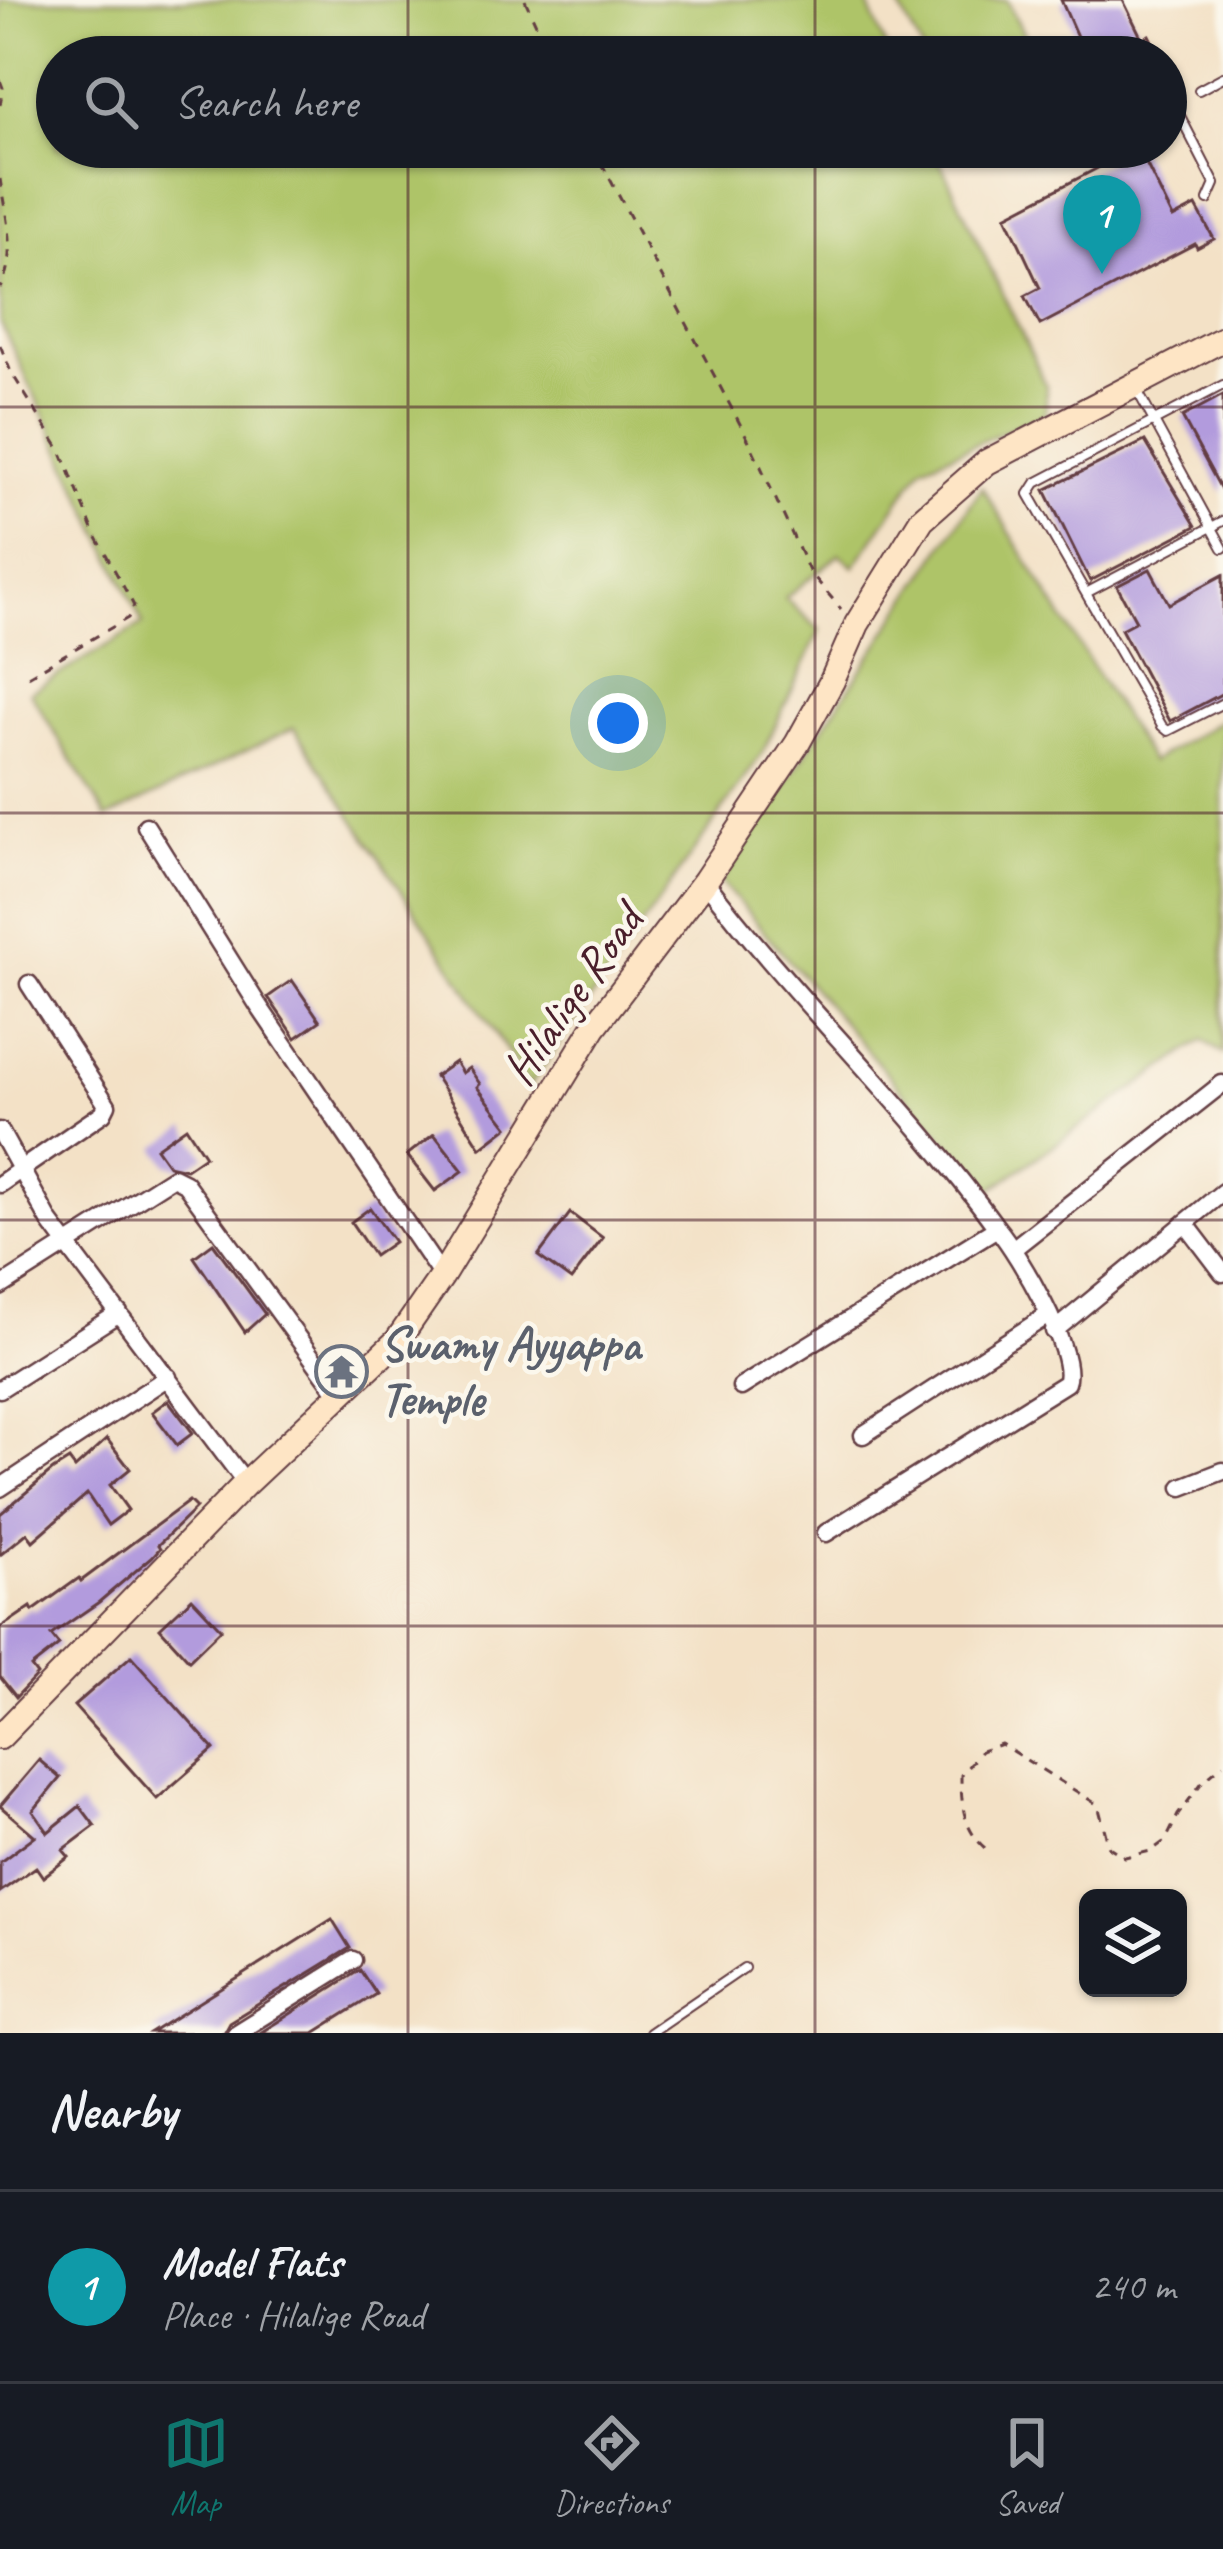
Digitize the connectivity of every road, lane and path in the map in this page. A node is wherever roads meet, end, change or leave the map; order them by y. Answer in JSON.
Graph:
{"nodes":[{"id":1,"x":525,"y":0,"type":"edge"},
{"id":2,"x":541,"y":36,"type":"edge"},
{"id":3,"x":1223,"y":77,"type":"edge"},
{"id":4,"x":0,"y":80,"type":"edge"},
{"id":5,"x":1199,"y":90,"type":"dead end"},
{"id":6,"x":0,"y":105,"type":"edge"},
{"id":7,"x":1187,"y":131,"type":"edge"},
{"id":8,"x":604,"y":168,"type":"edge"},
{"id":9,"x":0,"y":179,"type":"edge"},
{"id":10,"x":1208,"y":200,"type":"dead end"},
{"id":11,"x":0,"y":287,"type":"edge"},
{"id":12,"x":1223,"y":339,"type":"edge"},
{"id":13,"x":0,"y":345,"type":"edge"},
{"id":14,"x":1134,"y":385,"type":"junction"},
{"id":15,"x":1223,"y":386,"type":"edge"},
{"id":16,"x":1154,"y":422,"type":"junction"},
{"id":17,"x":1223,"y":521,"type":"edge"},
{"id":18,"x":1212,"y":527,"type":"junction"},
{"id":19,"x":1223,"y":548,"type":"edge"},
{"id":20,"x":1086,"y":593,"type":"junction"},
{"id":21,"x":857,"y":624,"type":"junction"},
{"id":22,"x":28,"y":676,"type":"dead end"},
{"id":23,"x":1223,"y":703,"type":"edge"},
{"id":24,"x":146,"y":826,"type":"dead end"},
{"id":25,"x":705,"y":881,"type":"junction"},
{"id":26,"x":29,"y":984,"type":"dead end"},
{"id":27,"x":1222,"y":1084,"type":"edge"},
{"id":28,"x":0,"y":1131,"type":"edge"},
{"id":29,"x":22,"y":1170,"type":"junction"},
{"id":30,"x":0,"y":1184,"type":"edge"},
{"id":31,"x":1223,"y":1192,"type":"edge"},
{"id":32,"x":1185,"y":1223,"type":"junction"},
{"id":33,"x":997,"y":1228,"type":"junction"},
{"id":34,"x":67,"y":1244,"type":"junction"},
{"id":35,"x":1014,"y":1248,"type":"junction"},
{"id":36,"x":1223,"y":1273,"type":"edge"},
{"id":37,"x":442,"y":1276,"type":"junction"},
{"id":38,"x":0,"y":1286,"type":"edge"},
{"id":39,"x":119,"y":1313,"type":"junction"},
{"id":40,"x":1051,"y":1323,"type":"junction"},
{"id":41,"x":168,"y":1377,"type":"junction"},
{"id":42,"x":741,"y":1387,"type":"dead end"},
{"id":43,"x":0,"y":1389,"type":"edge"},
{"id":44,"x":340,"y":1396,"type":"junction"},
{"id":45,"x":863,"y":1435,"type":"dead end"},
{"id":46,"x":1223,"y":1471,"type":"edge"},
{"id":47,"x":245,"y":1483,"type":"junction"},
{"id":48,"x":1182,"y":1487,"type":"dead end"},
{"id":49,"x":0,"y":1488,"type":"edge"},
{"id":50,"x":826,"y":1533,"type":"dead end"},
{"id":51,"x":0,"y":1736,"type":"edge"},
{"id":52,"x":1223,"y":1764,"type":"edge"},
{"id":53,"x":985,"y":1848,"type":"dead end"},
{"id":54,"x":353,"y":1960,"type":"dead end"},
{"id":55,"x":744,"y":1968,"type":"dead end"},
{"id":56,"x":236,"y":2033,"type":"edge"},
{"id":57,"x":649,"y":2033,"type":"edge"}],
"edges":[{"from":1,"to":2,"type":"path"},
{"from":3,"to":5,"type":"lane"},
{"from":4,"to":6,"type":"path"},
{"from":7,"to":10,"type":"lane"},
{"from":8,"to":21,"type":"path"},
{"from":9,"to":11,"type":"path"},
{"from":12,"to":14,"type":"street","name":"Hilalige Road"},
{"from":13,"to":22,"type":"path"},
{"from":14,"to":16,"type":"lane"},
{"from":14,"to":21,"type":"street","name":"Hilalige Road"},
{"from":15,"to":16,"type":"lane"},
{"from":16,"to":18,"type":"lane"},
{"from":16,"to":20,"type":"lane"},
{"from":17,"to":18,"type":"lane"},
{"from":18,"to":19,"type":"lane"},
{"from":18,"to":20,"type":"lane"},
{"from":20,"to":23,"type":"lane"},
{"from":21,"to":25,"type":"street","name":"Hilalige Road"},
{"from":24,"to":37,"type":"street"},
{"from":25,"to":33,"type":"street"},
{"from":25,"to":37,"type":"street","name":"Hilalige Road"},
{"from":26,"to":29,"type":"street"},
{"from":27,"to":35,"type":"street"},
{"from":28,"to":29,"type":"street"},
{"from":29,"to":30,"type":"street"},
{"from":29,"to":34,"type":"street"},
{"from":31,"to":32,"type":"street"},
{"from":32,"to":36,"type":"street"},
{"from":32,"to":40,"type":"street"},
{"from":33,"to":35,"type":"street"},
{"from":33,"to":42,"type":"street"},
{"from":34,"to":38,"type":"street"},
{"from":34,"to":39,"type":"street"},
{"from":34,"to":44,"type":"street"},
{"from":35,"to":40,"type":"street"},
{"from":37,"to":44,"type":"street","name":"Hilalige Road"},
{"from":39,"to":41,"type":"street"},
{"from":39,"to":43,"type":"street"},
{"from":40,"to":45,"type":"street"},
{"from":40,"to":50,"type":"street"},
{"from":41,"to":47,"type":"street"},
{"from":41,"to":49,"type":"street"},
{"from":44,"to":47,"type":"street","name":"Hilalige Road"},
{"from":46,"to":48,"type":"street"},
{"from":47,"to":51,"type":"street","name":"Hilalige Road"},
{"from":52,"to":53,"type":"path"},
{"from":54,"to":56,"type":"street"},
{"from":55,"to":57,"type":"lane"}]}
